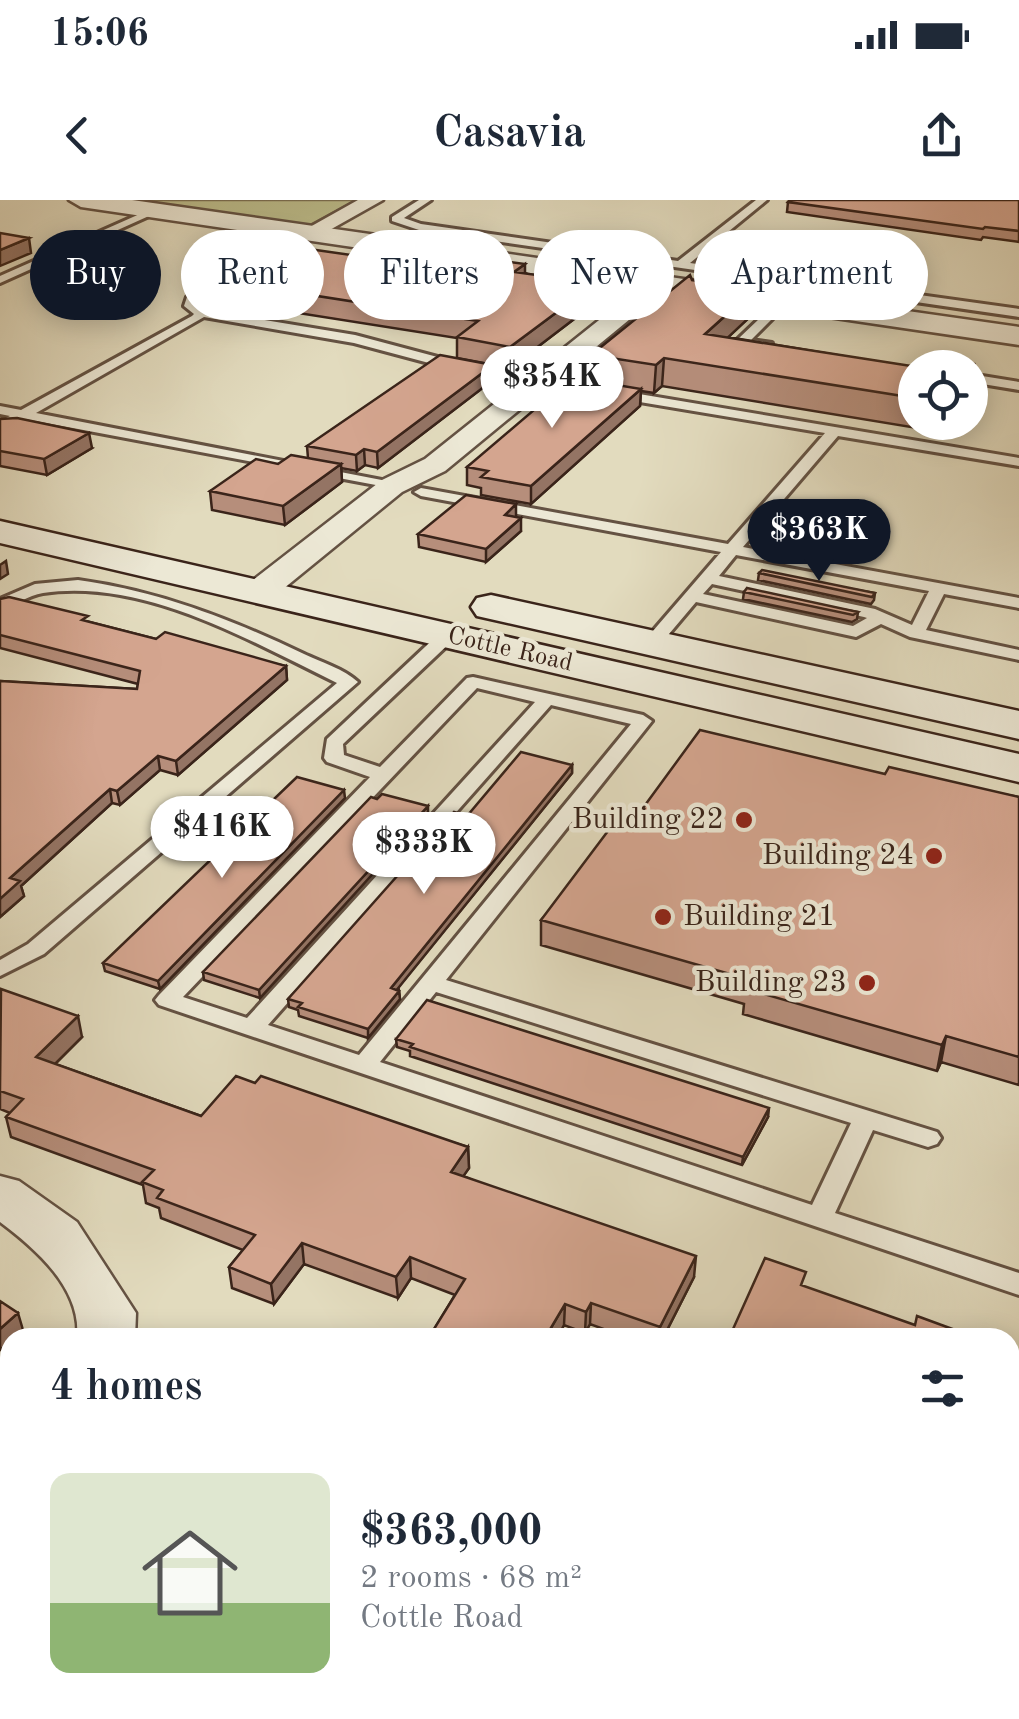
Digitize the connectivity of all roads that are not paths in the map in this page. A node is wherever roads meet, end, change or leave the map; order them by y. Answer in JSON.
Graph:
{"nodes":[{"id":1,"x":81,"y":200,"type":"edge"},
{"id":2,"x":373,"y":200,"type":"edge"},
{"id":3,"x":426,"y":200,"type":"edge"},
{"id":4,"x":762,"y":200,"type":"edge"},
{"id":5,"x":156,"y":211,"type":"junction"},
{"id":6,"x":297,"y":230,"type":"edge"},
{"id":7,"x":316,"y":230,"type":"edge"},
{"id":8,"x":324,"y":233,"type":"edge"},
{"id":9,"x":534,"y":248,"type":"edge"},
{"id":10,"x":534,"y":258,"type":"edge"},
{"id":11,"x":674,"y":272,"type":"edge"},
{"id":12,"x":674,"y":274,"type":"edge"},
{"id":13,"x":0,"y":280,"type":"edge"},
{"id":14,"x":1019,"y":313,"type":"edge"},
{"id":15,"x":196,"y":320,"type":"edge"},
{"id":16,"x":243,"y":320,"type":"edge"},
{"id":17,"x":614,"y":320,"type":"edge"},
{"id":18,"x":765,"y":320,"type":"edge"},
{"id":19,"x":912,"y":320,"type":"edge"},
{"id":20,"x":1019,"y":336,"type":"edge"},
{"id":21,"x":787,"y":350,"type":"edge"},
{"id":22,"x":538,"y":381,"type":"junction"},
{"id":23,"x":988,"y":381,"type":"edge"},
{"id":24,"x":1019,"y":386,"type":"edge"},
{"id":25,"x":0,"y":410,"type":"edge"},
{"id":26,"x":26,"y":413,"type":"junction"},
{"id":27,"x":0,"y":428,"type":"edge"},
{"id":28,"x":835,"y":430,"type":"junction"},
{"id":29,"x":1019,"y":462,"type":"edge"},
{"id":30,"x":416,"y":481,"type":"junction"},
{"id":31,"x":0,"y":498,"type":"edge"},
{"id":32,"x":60,"y":511,"type":"junction"},
{"id":33,"x":0,"y":513,"type":"edge"},
{"id":34,"x":0,"y":532,"type":"edge"},
{"id":35,"x":192,"y":540,"type":"dead end"},
{"id":36,"x":733,"y":548,"type":"junction"},
{"id":37,"x":248,"y":552,"type":"dead end"},
{"id":38,"x":295,"y":581,"type":"junction"},
{"id":39,"x":703,"y":583,"type":"junction"},
{"id":40,"x":940,"y":588,"type":"junction"},
{"id":41,"x":1019,"y":603,"type":"edge"},
{"id":42,"x":0,"y":604,"type":"edge"},
{"id":43,"x":878,"y":619,"type":"junction"},
{"id":44,"x":916,"y":633,"type":"junction"},
{"id":45,"x":448,"y":635,"type":"junction"},
{"id":46,"x":652,"y":642,"type":"junction"},
{"id":47,"x":1019,"y":655,"type":"edge"},
{"id":48,"x":547,"y":699,"type":"junction"},
{"id":49,"x":1019,"y":725,"type":"edge"},
{"id":50,"x":1019,"y":768,"type":"edge"},
{"id":51,"x":383,"y":775,"type":"junction"},
{"id":52,"x":0,"y":970,"type":"edge"},
{"id":53,"x":431,"y":983,"type":"junction"},
{"id":54,"x":252,"y":1028,"type":"junction"},
{"id":55,"x":365,"y":1065,"type":"junction"},
{"id":56,"x":866,"y":1118,"type":"junction"},
{"id":57,"x":928,"y":1138,"type":"dead end"},
{"id":58,"x":0,"y":1195,"type":"edge"},
{"id":59,"x":820,"y":1217,"type":"junction"},
{"id":60,"x":1019,"y":1284,"type":"edge"},
{"id":61,"x":107,"y":1328,"type":"edge"}],
"edges":[{"from":1,"to":5,"type":"main road"},
{"from":2,"to":7,"type":"street"},
{"from":3,"to":9,"type":"lane"},
{"from":4,"to":11,"type":"lane"},
{"from":5,"to":6,"type":"main road"},
{"from":5,"to":13,"type":"lane"},
{"from":8,"to":10,"type":"main road"},
{"from":12,"to":14,"type":"lane"},
{"from":15,"to":26,"type":"lane"},
{"from":16,"to":22,"type":"lane"},
{"from":17,"to":22,"type":"street"},
{"from":18,"to":21,"type":"lane"},
{"from":19,"to":20,"type":"main road"},
{"from":22,"to":28,"type":"lane"},
{"from":22,"to":30,"type":"street"},
{"from":23,"to":24,"type":"lane"},
{"from":25,"to":26,"type":"lane"},
{"from":26,"to":27,"type":"lane"},
{"from":26,"to":30,"type":"lane"},
{"from":28,"to":29,"type":"lane"},
{"from":28,"to":36,"type":"lane"},
{"from":30,"to":36,"type":"lane"},
{"from":30,"to":38,"type":"street"},
{"from":31,"to":32,"type":"main road"},
{"from":32,"to":33,"type":"main road"},
{"from":32,"to":35,"type":"main road"},
{"from":34,"to":38,"type":"main road","name":"Cottle Road"},
{"from":36,"to":39,"type":"lane"},
{"from":36,"to":40,"type":"lane"},
{"from":37,"to":38,"type":"main road","name":"Cottle Road"},
{"from":38,"to":45,"type":"main road","name":"Cottle Road"},
{"from":38,"to":46,"type":"main road","name":"Cottle Road"},
{"from":39,"to":43,"type":"lane"},
{"from":39,"to":43,"type":"lane"},
{"from":39,"to":46,"type":"lane"},
{"from":40,"to":41,"type":"lane"},
{"from":40,"to":44,"type":"lane"},
{"from":42,"to":52,"type":"lane"},
{"from":43,"to":44,"type":"lane"},
{"from":44,"to":47,"type":"lane"},
{"from":45,"to":50,"type":"main road","name":"Cottle Road"},
{"from":45,"to":51,"type":"lane"},
{"from":46,"to":49,"type":"main road","name":"Cottle Road"},
{"from":48,"to":51,"type":"lane"},
{"from":48,"to":53,"type":"lane"},
{"from":48,"to":54,"type":"lane"},
{"from":51,"to":54,"type":"lane"},
{"from":53,"to":55,"type":"lane"},
{"from":53,"to":56,"type":"lane"},
{"from":54,"to":55,"type":"lane"},
{"from":55,"to":59,"type":"lane"},
{"from":56,"to":57,"type":"lane"},
{"from":56,"to":59,"type":"lane"},
{"from":58,"to":61,"type":"street"},
{"from":59,"to":60,"type":"lane"}]}
